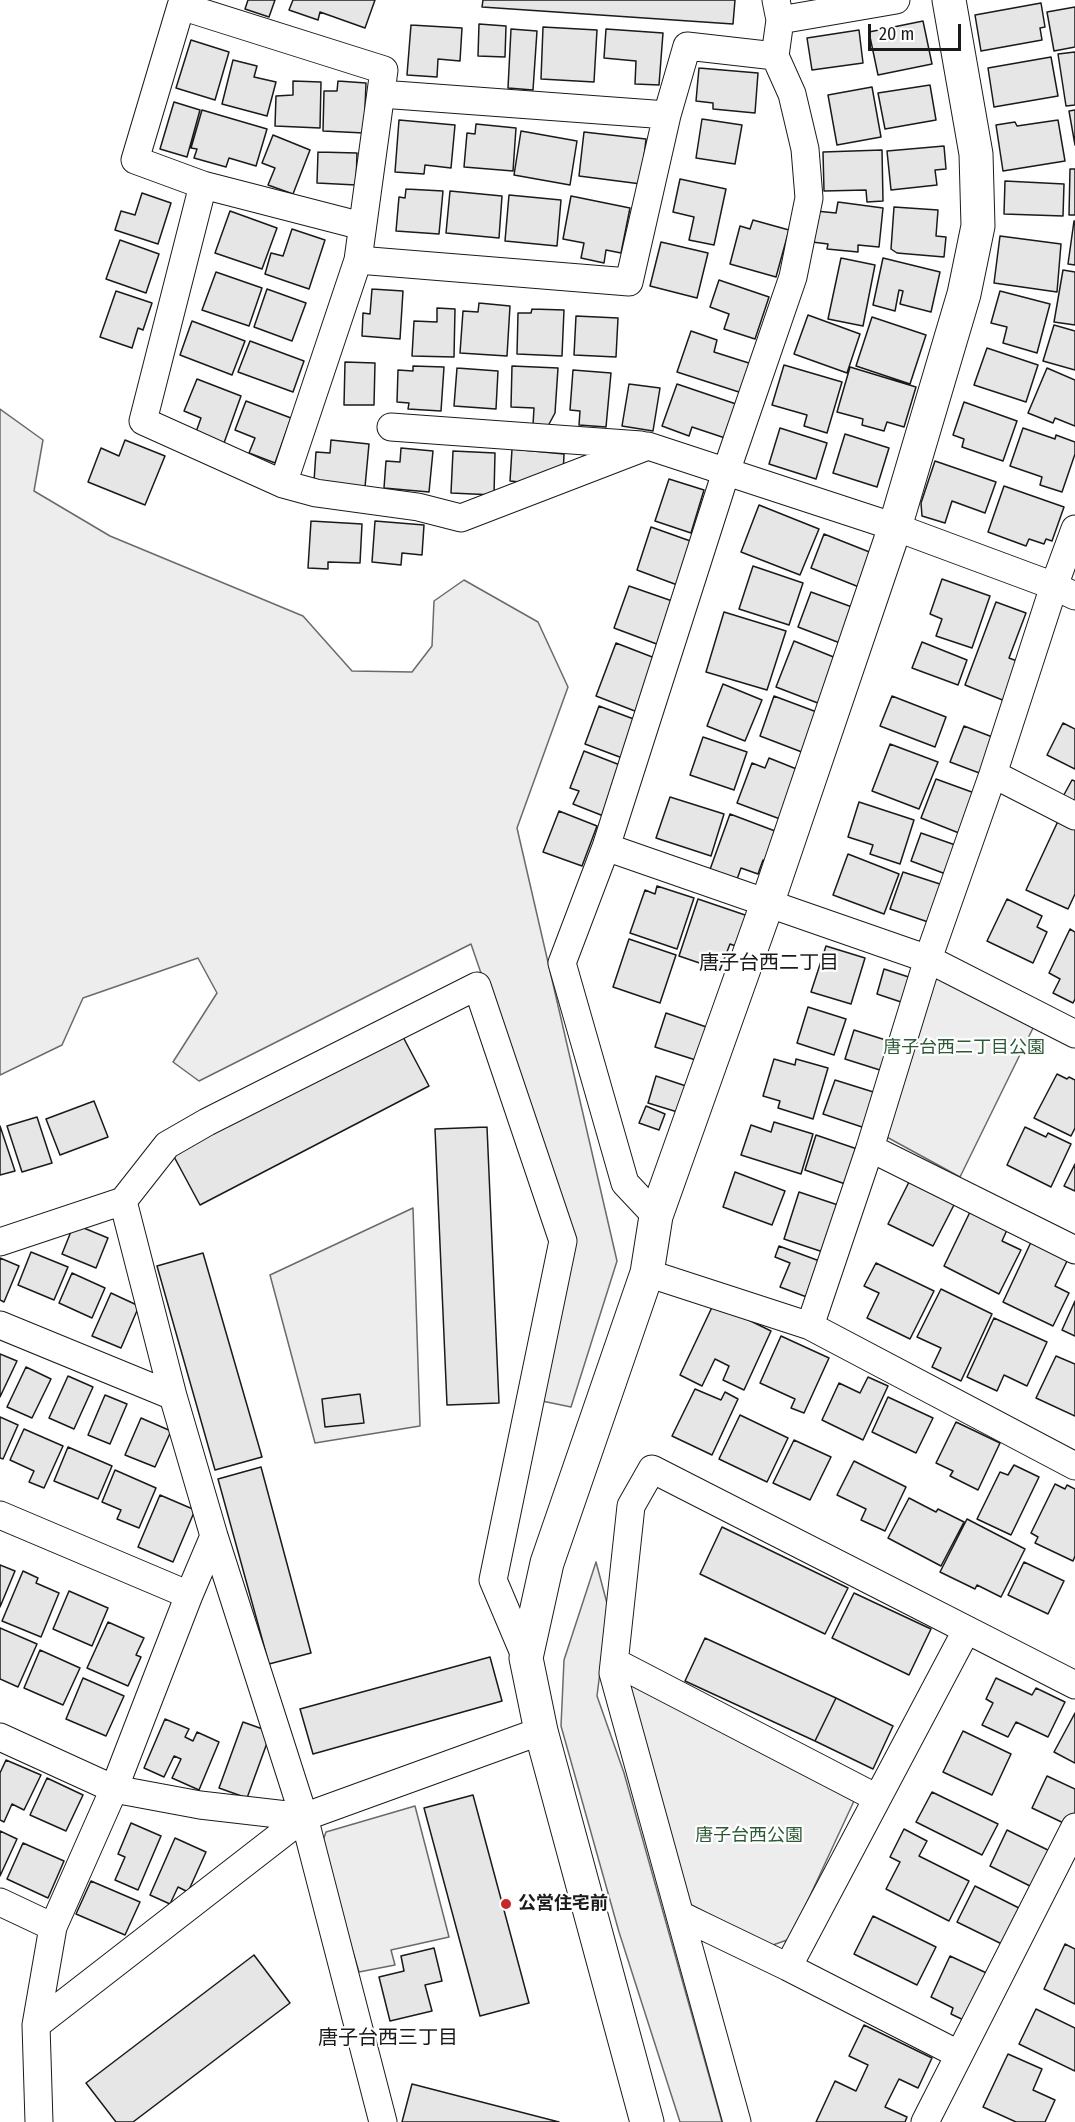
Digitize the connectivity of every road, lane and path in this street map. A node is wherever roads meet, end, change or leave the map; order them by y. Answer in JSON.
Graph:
{"nodes":[{"id":1,"x":897,"y":0,"type":"edge"},
{"id":2,"x":948,"y":0,"type":"edge"},
{"id":3,"x":778,"y":10,"type":"edge"},
{"id":4,"x":775,"y":56,"type":"junction"},
{"id":5,"x":381,"y":94,"type":"junction"},
{"id":6,"x":668,"y":115,"type":"junction"},
{"id":7,"x":203,"y":185,"type":"junction"},
{"id":8,"x":363,"y":226,"type":"junction"},
{"id":9,"x":358,"y":261,"type":"junction"},
{"id":10,"x":391,"y":427,"type":"dead end"},
{"id":11,"x":648,"y":446,"type":"junction"},
{"id":12,"x":726,"y":472,"type":"junction"},
{"id":13,"x":283,"y":484,"type":"junction"},
{"id":14,"x":896,"y":527,"type":"junction"},
{"id":15,"x":1075,"y":529,"type":"edge"},
{"id":16,"x":1064,"y":591,"type":"edge"},
{"id":17,"x":993,"y":774,"type":"junction"},
{"id":18,"x":1075,"y":816,"type":"edge"},
{"id":19,"x":606,"y":847,"type":"junction"},
{"id":20,"x":767,"y":904,"type":"junction"},
{"id":21,"x":928,"y":959,"type":"junction"},
{"id":22,"x":1075,"y":1034,"type":"edge"},
{"id":23,"x":870,"y":1148,"type":"junction"},
{"id":24,"x":123,"y":1201,"type":"junction"},
{"id":25,"x":656,"y":1216,"type":"junction"},
{"id":26,"x":0,"y":1242,"type":"edge"},
{"id":27,"x":1075,"y":1250,"type":"edge"},
{"id":28,"x":647,"y":1274,"type":"junction"},
{"id":29,"x":0,"y":1325,"type":"edge"},
{"id":30,"x":810,"y":1326,"type":"junction"},
{"id":31,"x":172,"y":1396,"type":"junction"},
{"id":32,"x":1075,"y":1466,"type":"edge"},
{"id":33,"x":0,"y":1515,"type":"edge"},
{"id":34,"x":214,"y":1536,"type":"junction"},
{"id":35,"x":189,"y":1595,"type":"junction"},
{"id":36,"x":966,"y":1631,"type":"junction"},
{"id":37,"x":526,"y":1658,"type":"junction"},
{"id":38,"x":615,"y":1662,"type":"junction"},
{"id":39,"x":1075,"y":1686,"type":"edge"},
{"id":40,"x":541,"y":1731,"type":"junction"},
{"id":41,"x":0,"y":1737,"type":"edge"},
{"id":42,"x":114,"y":1789,"type":"junction"},
{"id":43,"x":877,"y":1798,"type":"junction"},
{"id":44,"x":304,"y":1817,"type":"junction"},
{"id":45,"x":1075,"y":1827,"type":"edge"},
{"id":46,"x":0,"y":1902,"type":"edge"},
{"id":47,"x":680,"y":1915,"type":"junction"},
{"id":48,"x":53,"y":1927,"type":"junction"},
{"id":49,"x":788,"y":1967,"type":"junction"},
{"id":50,"x":36,"y":2025,"type":"junction"},
{"id":51,"x":958,"y":2054,"type":"junction"},
{"id":52,"x":39,"y":2122,"type":"edge"},
{"id":53,"x":382,"y":2122,"type":"edge"},
{"id":54,"x":646,"y":2122,"type":"edge"},
{"id":55,"x":737,"y":2122,"type":"edge"},
{"id":56,"x":925,"y":2122,"type":"edge"}],
"edges":[{"from":1,"to":3,"type":"street"},
{"from":2,"to":14,"type":"street"},
{"from":3,"to":4,"type":"street"},
{"from":4,"to":6,"type":"street"},
{"from":4,"to":12,"type":"street"},
{"from":5,"to":6,"type":"street"},
{"from":5,"to":7,"type":"street"},
{"from":5,"to":8,"type":"street"},
{"from":6,"to":9,"type":"street"},
{"from":7,"to":8,"type":"street"},
{"from":7,"to":13,"type":"street"},
{"from":8,"to":9,"type":"street"},
{"from":9,"to":13,"type":"street"},
{"from":10,"to":11,"type":"street"},
{"from":11,"to":12,"type":"street"},
{"from":11,"to":13,"type":"street"},
{"from":12,"to":14,"type":"street"},
{"from":12,"to":19,"type":"street"},
{"from":14,"to":16,"type":"street"},
{"from":14,"to":20,"type":"street"},
{"from":15,"to":16,"type":"street"},
{"from":16,"to":17,"type":"street"},
{"from":17,"to":18,"type":"street"},
{"from":17,"to":21,"type":"street"},
{"from":19,"to":20,"type":"street"},
{"from":19,"to":25,"type":"street"},
{"from":20,"to":21,"type":"street"},
{"from":20,"to":25,"type":"street"},
{"from":21,"to":22,"type":"street"},
{"from":21,"to":23,"type":"street"},
{"from":23,"to":27,"type":"street"},
{"from":23,"to":30,"type":"street"},
{"from":24,"to":26,"type":"street"},
{"from":24,"to":31,"type":"street"},
{"from":24,"to":37,"type":"street"},
{"from":25,"to":28,"type":"street"},
{"from":28,"to":30,"type":"street"},
{"from":28,"to":37,"type":"street"},
{"from":29,"to":31,"type":"street"},
{"from":30,"to":32,"type":"street"},
{"from":31,"to":34,"type":"street"},
{"from":33,"to":35,"type":"street"},
{"from":34,"to":35,"type":"street"},
{"from":34,"to":44,"type":"street"},
{"from":35,"to":42,"type":"street"},
{"from":36,"to":38,"type":"street"},
{"from":36,"to":39,"type":"street"},
{"from":36,"to":43,"type":"street"},
{"from":37,"to":40,"type":"street"},
{"from":38,"to":43,"type":"street"},
{"from":38,"to":47,"type":"street"},
{"from":40,"to":44,"type":"street"},
{"from":40,"to":54,"type":"street"},
{"from":41,"to":42,"type":"street"},
{"from":42,"to":44,"type":"street"},
{"from":42,"to":48,"type":"street"},
{"from":43,"to":49,"type":"street"},
{"from":44,"to":50,"type":"street"},
{"from":44,"to":53,"type":"street"},
{"from":45,"to":51,"type":"street"},
{"from":46,"to":48,"type":"street"},
{"from":47,"to":49,"type":"street"},
{"from":47,"to":55,"type":"street"},
{"from":48,"to":50,"type":"street"},
{"from":49,"to":51,"type":"street"},
{"from":50,"to":52,"type":"street"},
{"from":51,"to":56,"type":"street"}]}
